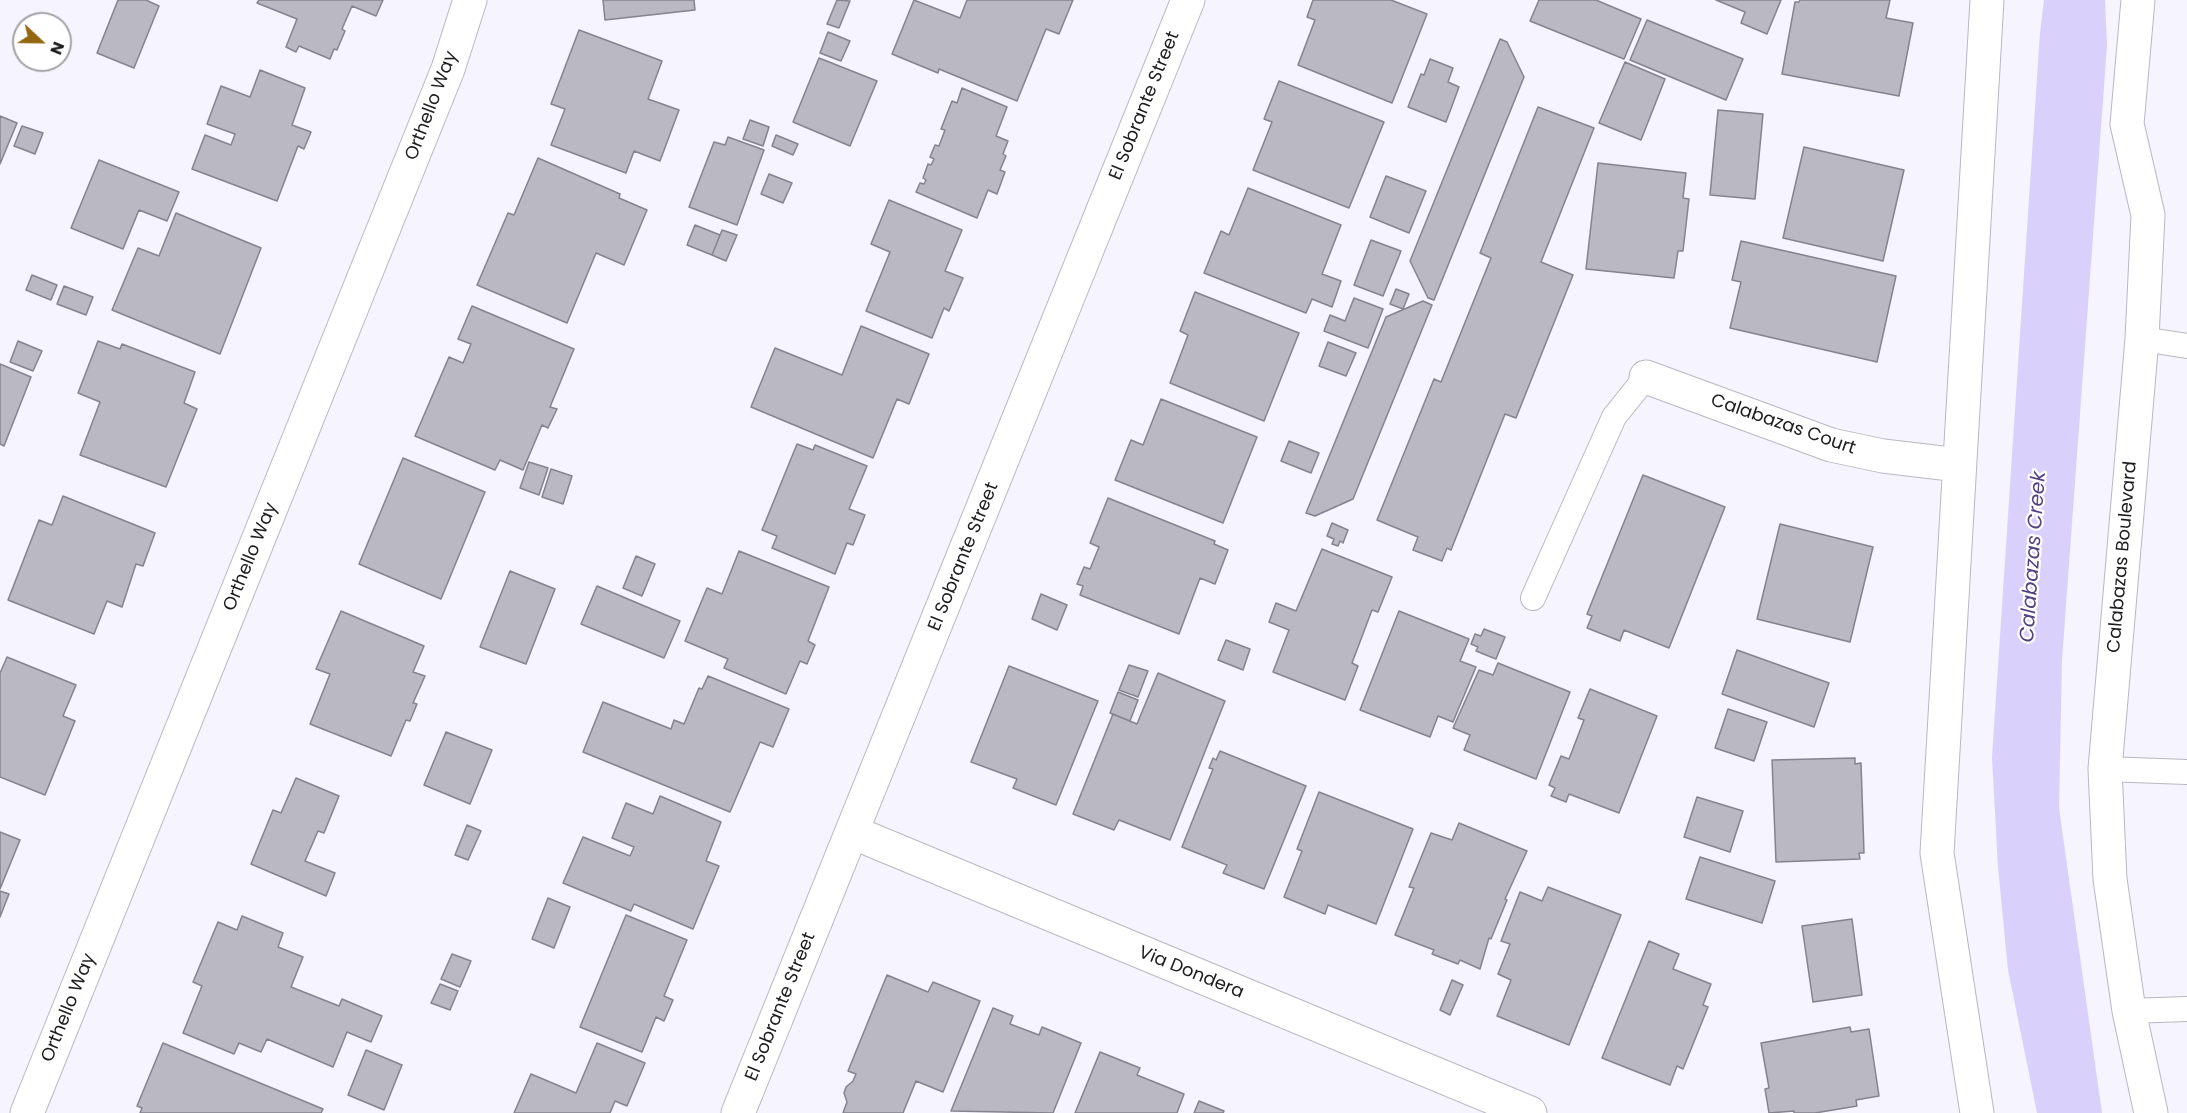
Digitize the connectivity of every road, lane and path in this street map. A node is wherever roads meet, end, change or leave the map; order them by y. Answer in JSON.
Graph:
{"nodes":[{"id":1,"x":470,"y":0,"type":"edge"},
{"id":2,"x":1188,"y":0,"type":"edge"},
{"id":3,"x":1986,"y":0,"type":"edge"},
{"id":4,"x":2138,"y":0,"type":"edge"},
{"id":5,"x":2142,"y":339,"type":"junction"},
{"id":6,"x":2187,"y":346,"type":"edge"},
{"id":7,"x":1646,"y":377,"type":"joint"},
{"id":8,"x":1959,"y":465,"type":"junction"},
{"id":9,"x":1533,"y":598,"type":"dead end"},
{"id":10,"x":2105,"y":769,"type":"junction"},
{"id":11,"x":2187,"y":772,"type":"edge"},
{"id":12,"x":852,"y":832,"type":"junction"},
{"id":13,"x":2187,"y":1009,"type":"edge"},
{"id":14,"x":2129,"y":1011,"type":"junction"},
{"id":15,"x":27,"y":1113,"type":"edge"},
{"id":16,"x":738,"y":1113,"type":"edge"},
{"id":17,"x":1530,"y":1113,"type":"edge"},
{"id":18,"x":1977,"y":1113,"type":"edge"},
{"id":19,"x":2151,"y":1113,"type":"edge"}],
"edges":[{"from":1,"to":15,"type":"street","name":"Orthello Way"},
{"from":2,"to":12,"type":"street","name":"El Sobrante Street"},
{"from":3,"to":8,"type":"street"},
{"from":4,"to":5,"type":"street","name":"Calabazas Boulevard"},
{"from":5,"to":6,"type":"lane"},
{"from":5,"to":10,"type":"street","name":"Calabazas Boulevard"},
{"from":7,"to":8,"type":"street","name":"Calabazas Court"},
{"from":7,"to":9,"type":"lane"},
{"from":8,"to":18,"type":"street"},
{"from":10,"to":11,"type":"lane"},
{"from":10,"to":14,"type":"street","name":"Calabazas Boulevard"},
{"from":12,"to":16,"type":"street","name":"El Sobrante Street"},
{"from":12,"to":17,"type":"street","name":"Via Dondera"},
{"from":13,"to":14,"type":"lane"},
{"from":14,"to":19,"type":"street","name":"Calabazas Boulevard"}]}
